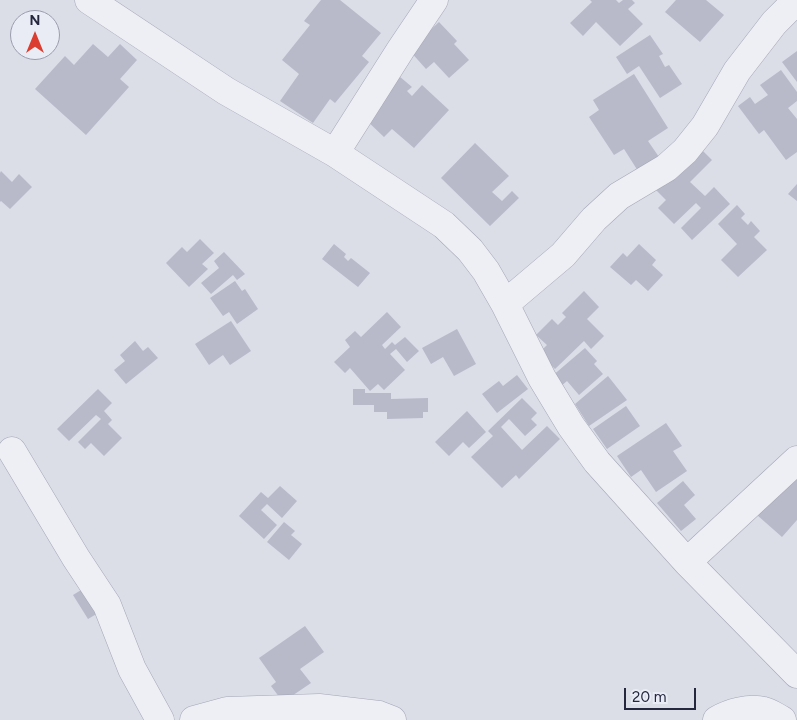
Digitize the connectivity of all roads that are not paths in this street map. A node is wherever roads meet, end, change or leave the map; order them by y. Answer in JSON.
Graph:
{"nodes":[{"id":1,"x":89,"y":0,"type":"edge"},
{"id":2,"x":434,"y":0,"type":"edge"},
{"id":3,"x":797,"y":0,"type":"edge"},
{"id":4,"x":335,"y":153,"type":"junction"},
{"id":5,"x":505,"y":304,"type":"junction"},
{"id":6,"x":12,"y":451,"type":"dead end"},
{"id":7,"x":797,"y":460,"type":"edge"},
{"id":8,"x":687,"y":562,"type":"junction"},
{"id":9,"x":797,"y":674,"type":"edge"},
{"id":10,"x":160,"y":720,"type":"edge"},
{"id":11,"x":194,"y":720,"type":"edge"},
{"id":12,"x":392,"y":720,"type":"edge"},
{"id":13,"x":717,"y":720,"type":"edge"},
{"id":14,"x":782,"y":720,"type":"edge"}],
"edges":[{"from":1,"to":4,"type":"street"},
{"from":2,"to":4,"type":"street"},
{"from":3,"to":5,"type":"street"},
{"from":4,"to":5,"type":"street"},
{"from":5,"to":8,"type":"street"},
{"from":6,"to":10,"type":"street"},
{"from":7,"to":8,"type":"street"},
{"from":8,"to":9,"type":"street"},
{"from":11,"to":12,"type":"street"},
{"from":13,"to":14,"type":"street"}]}
